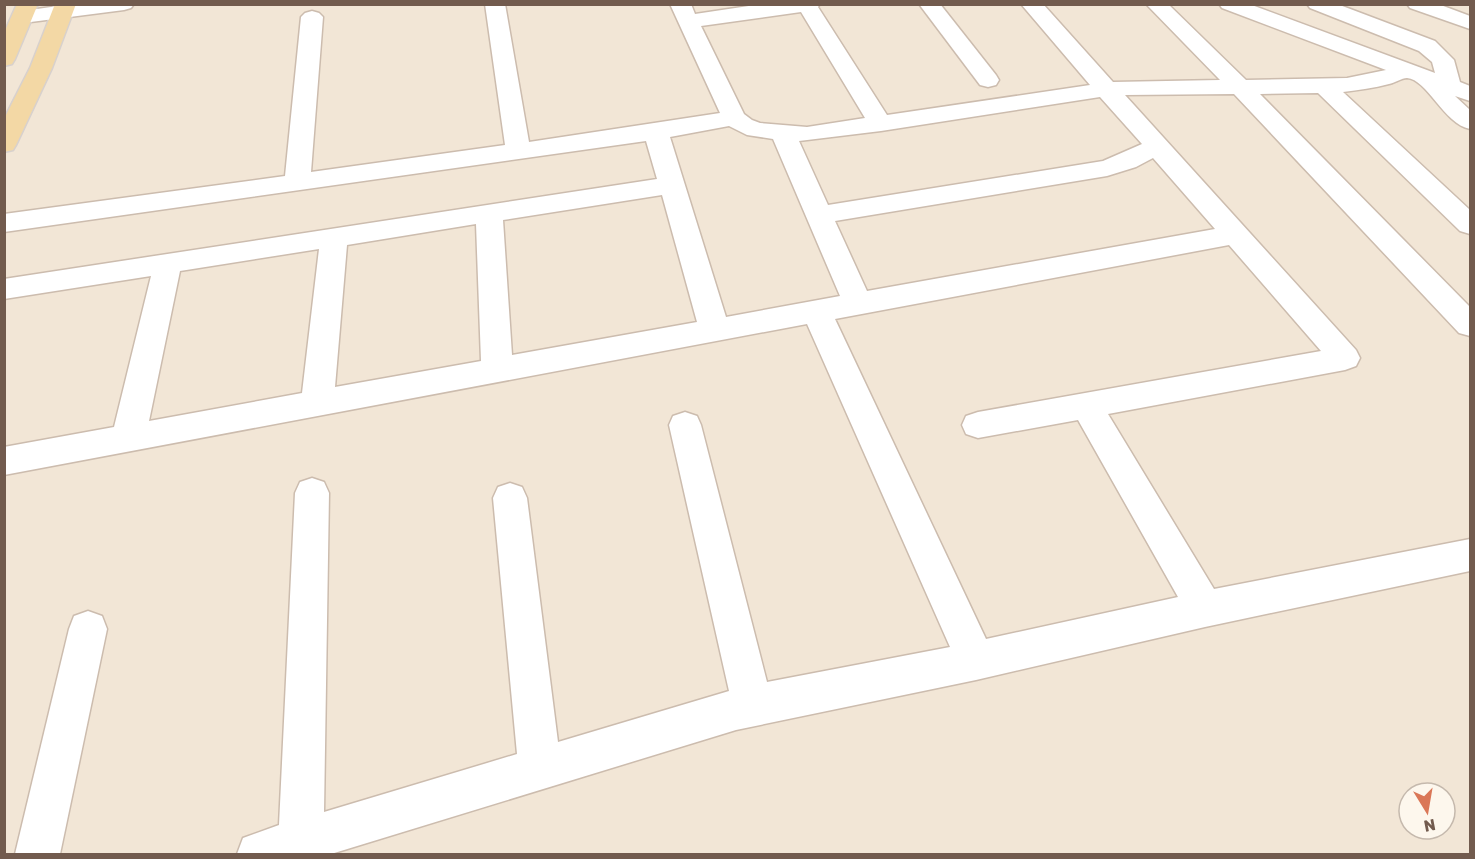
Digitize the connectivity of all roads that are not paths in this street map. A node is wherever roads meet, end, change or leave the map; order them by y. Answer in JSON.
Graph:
{"nodes":[{"id":1,"x":124,"y":4,"type":"edge"},
{"id":2,"x":495,"y":4,"type":"edge"},
{"id":3,"x":929,"y":4,"type":"edge"},
{"id":4,"x":1031,"y":4,"type":"edge"},
{"id":5,"x":1156,"y":4,"type":"edge"},
{"id":6,"x":1229,"y":4,"type":"edge"},
{"id":7,"x":1317,"y":4,"type":"edge"},
{"id":8,"x":1417,"y":4,"type":"edge"},
{"id":9,"x":808,"y":5,"type":"edge"},
{"id":10,"x":65,"y":8,"type":"edge"},
{"id":11,"x":26,"y":11,"type":"edge"},
{"id":12,"x":684,"y":13,"type":"edge"},
{"id":13,"x":312,"y":16,"type":"dead end"},
{"id":14,"x":1470,"y":23,"type":"edge"},
{"id":15,"x":4,"y":59,"type":"edge"},
{"id":16,"x":1405,"y":70,"type":"junction"},
{"id":17,"x":988,"y":80,"type":"dead end"},
{"id":18,"x":1439,"y":82,"type":"junction"},
{"id":19,"x":1323,"y":85,"type":"junction"},
{"id":20,"x":1240,"y":87,"type":"junction"},
{"id":21,"x":1107,"y":89,"type":"junction"},
{"id":22,"x":1470,"y":94,"type":"edge"},
{"id":23,"x":734,"y":118,"type":"junction"},
{"id":24,"x":1470,"y":123,"type":"edge"},
{"id":25,"x":882,"y":124,"type":"junction"},
{"id":26,"x":656,"y":132,"type":"junction"},
{"id":27,"x":783,"y":133,"type":"junction"},
{"id":28,"x":4,"y":145,"type":"edge"},
{"id":29,"x":1161,"y":149,"type":"junction"},
{"id":30,"x":518,"y":152,"type":"junction"},
{"id":31,"x":297,"y":183,"type":"junction"},
{"id":32,"x":672,"y":185,"type":"junction"},
{"id":33,"x":489,"y":213,"type":"junction"},
{"id":34,"x":818,"y":215,"type":"junction"},
{"id":35,"x":4,"y":223,"type":"edge"},
{"id":36,"x":1470,"y":225,"type":"edge"},
{"id":37,"x":1237,"y":234,"type":"junction"},
{"id":38,"x":334,"y":237,"type":"junction"},
{"id":39,"x":168,"y":263,"type":"junction"},
{"id":40,"x":4,"y":289,"type":"edge"},
{"id":41,"x":858,"y":304,"type":"junction"},
{"id":42,"x":817,"y":312,"type":"junction"},
{"id":43,"x":1470,"y":325,"type":"edge"},
{"id":44,"x":715,"y":331,"type":"junction"},
{"id":45,"x":497,"y":371,"type":"junction"},
{"id":46,"x":317,"y":404,"type":"junction"},
{"id":47,"x":1087,"y":407,"type":"junction"},
{"id":48,"x":685,"y":425,"type":"dead end"},
{"id":49,"x":978,"y":425,"type":"dead end"},
{"id":50,"x":128,"y":440,"type":"junction"},
{"id":51,"x":4,"y":461,"type":"edge"},
{"id":52,"x":312,"y":493,"type":"dead end"},
{"id":53,"x":510,"y":498,"type":"dead end"},
{"id":54,"x":1470,"y":555,"type":"edge"},
{"id":55,"x":1205,"y":609,"type":"junction"},
{"id":56,"x":88,"y":628,"type":"dead end"},
{"id":57,"x":976,"y":661,"type":"junction"},
{"id":58,"x":753,"y":706,"type":"junction"},
{"id":59,"x":540,"y":769,"type":"junction"},
{"id":60,"x":301,"y":842,"type":"junction"},
{"id":61,"x":37,"y":855,"type":"edge"},
{"id":62,"x":259,"y":855,"type":"edge"}],
"edges":[{"from":1,"to":10,"type":"street"},
{"from":2,"to":30,"type":"street"},
{"from":3,"to":17,"type":"street"},
{"from":4,"to":21,"type":"street"},
{"from":5,"to":20,"type":"street"},
{"from":6,"to":16,"type":"street"},
{"from":7,"to":18,"type":"street"},
{"from":8,"to":14,"type":"street"},
{"from":9,"to":12,"type":"street"},
{"from":9,"to":25,"type":"street"},
{"from":10,"to":11,"type":"street"},
{"from":10,"to":28,"type":"main road"},
{"from":11,"to":15,"type":"main road"},
{"from":12,"to":23,"type":"street"},
{"from":13,"to":31,"type":"street"},
{"from":16,"to":18,"type":"street"},
{"from":16,"to":19,"type":"street"},
{"from":18,"to":22,"type":"street"},
{"from":18,"to":24,"type":"street"},
{"from":19,"to":20,"type":"street"},
{"from":19,"to":36,"type":"street"},
{"from":20,"to":21,"type":"street"},
{"from":20,"to":43,"type":"street"},
{"from":21,"to":25,"type":"street"},
{"from":21,"to":29,"type":"street"},
{"from":23,"to":26,"type":"street"},
{"from":23,"to":27,"type":"street"},
{"from":25,"to":27,"type":"street"},
{"from":26,"to":30,"type":"street"},
{"from":26,"to":32,"type":"street"},
{"from":27,"to":34,"type":"street"},
{"from":29,"to":34,"type":"street"},
{"from":29,"to":37,"type":"street"},
{"from":30,"to":31,"type":"street"},
{"from":31,"to":35,"type":"street"},
{"from":32,"to":33,"type":"street"},
{"from":32,"to":44,"type":"street"},
{"from":33,"to":38,"type":"street"},
{"from":33,"to":45,"type":"street"},
{"from":34,"to":41,"type":"street"},
{"from":37,"to":41,"type":"street"},
{"from":37,"to":47,"type":"street"},
{"from":38,"to":39,"type":"street"},
{"from":38,"to":46,"type":"street"},
{"from":39,"to":40,"type":"street"},
{"from":39,"to":50,"type":"street"},
{"from":41,"to":42,"type":"street"},
{"from":42,"to":44,"type":"street"},
{"from":42,"to":57,"type":"street"},
{"from":44,"to":45,"type":"street"},
{"from":45,"to":46,"type":"street"},
{"from":46,"to":50,"type":"street"},
{"from":47,"to":49,"type":"street"},
{"from":47,"to":55,"type":"street"},
{"from":48,"to":58,"type":"street"},
{"from":50,"to":51,"type":"street"},
{"from":52,"to":60,"type":"street"},
{"from":53,"to":59,"type":"street"},
{"from":54,"to":55,"type":"street"},
{"from":55,"to":57,"type":"street"},
{"from":56,"to":61,"type":"street"},
{"from":57,"to":58,"type":"street"},
{"from":58,"to":59,"type":"street"},
{"from":59,"to":60,"type":"street"},
{"from":60,"to":62,"type":"street"}]}
